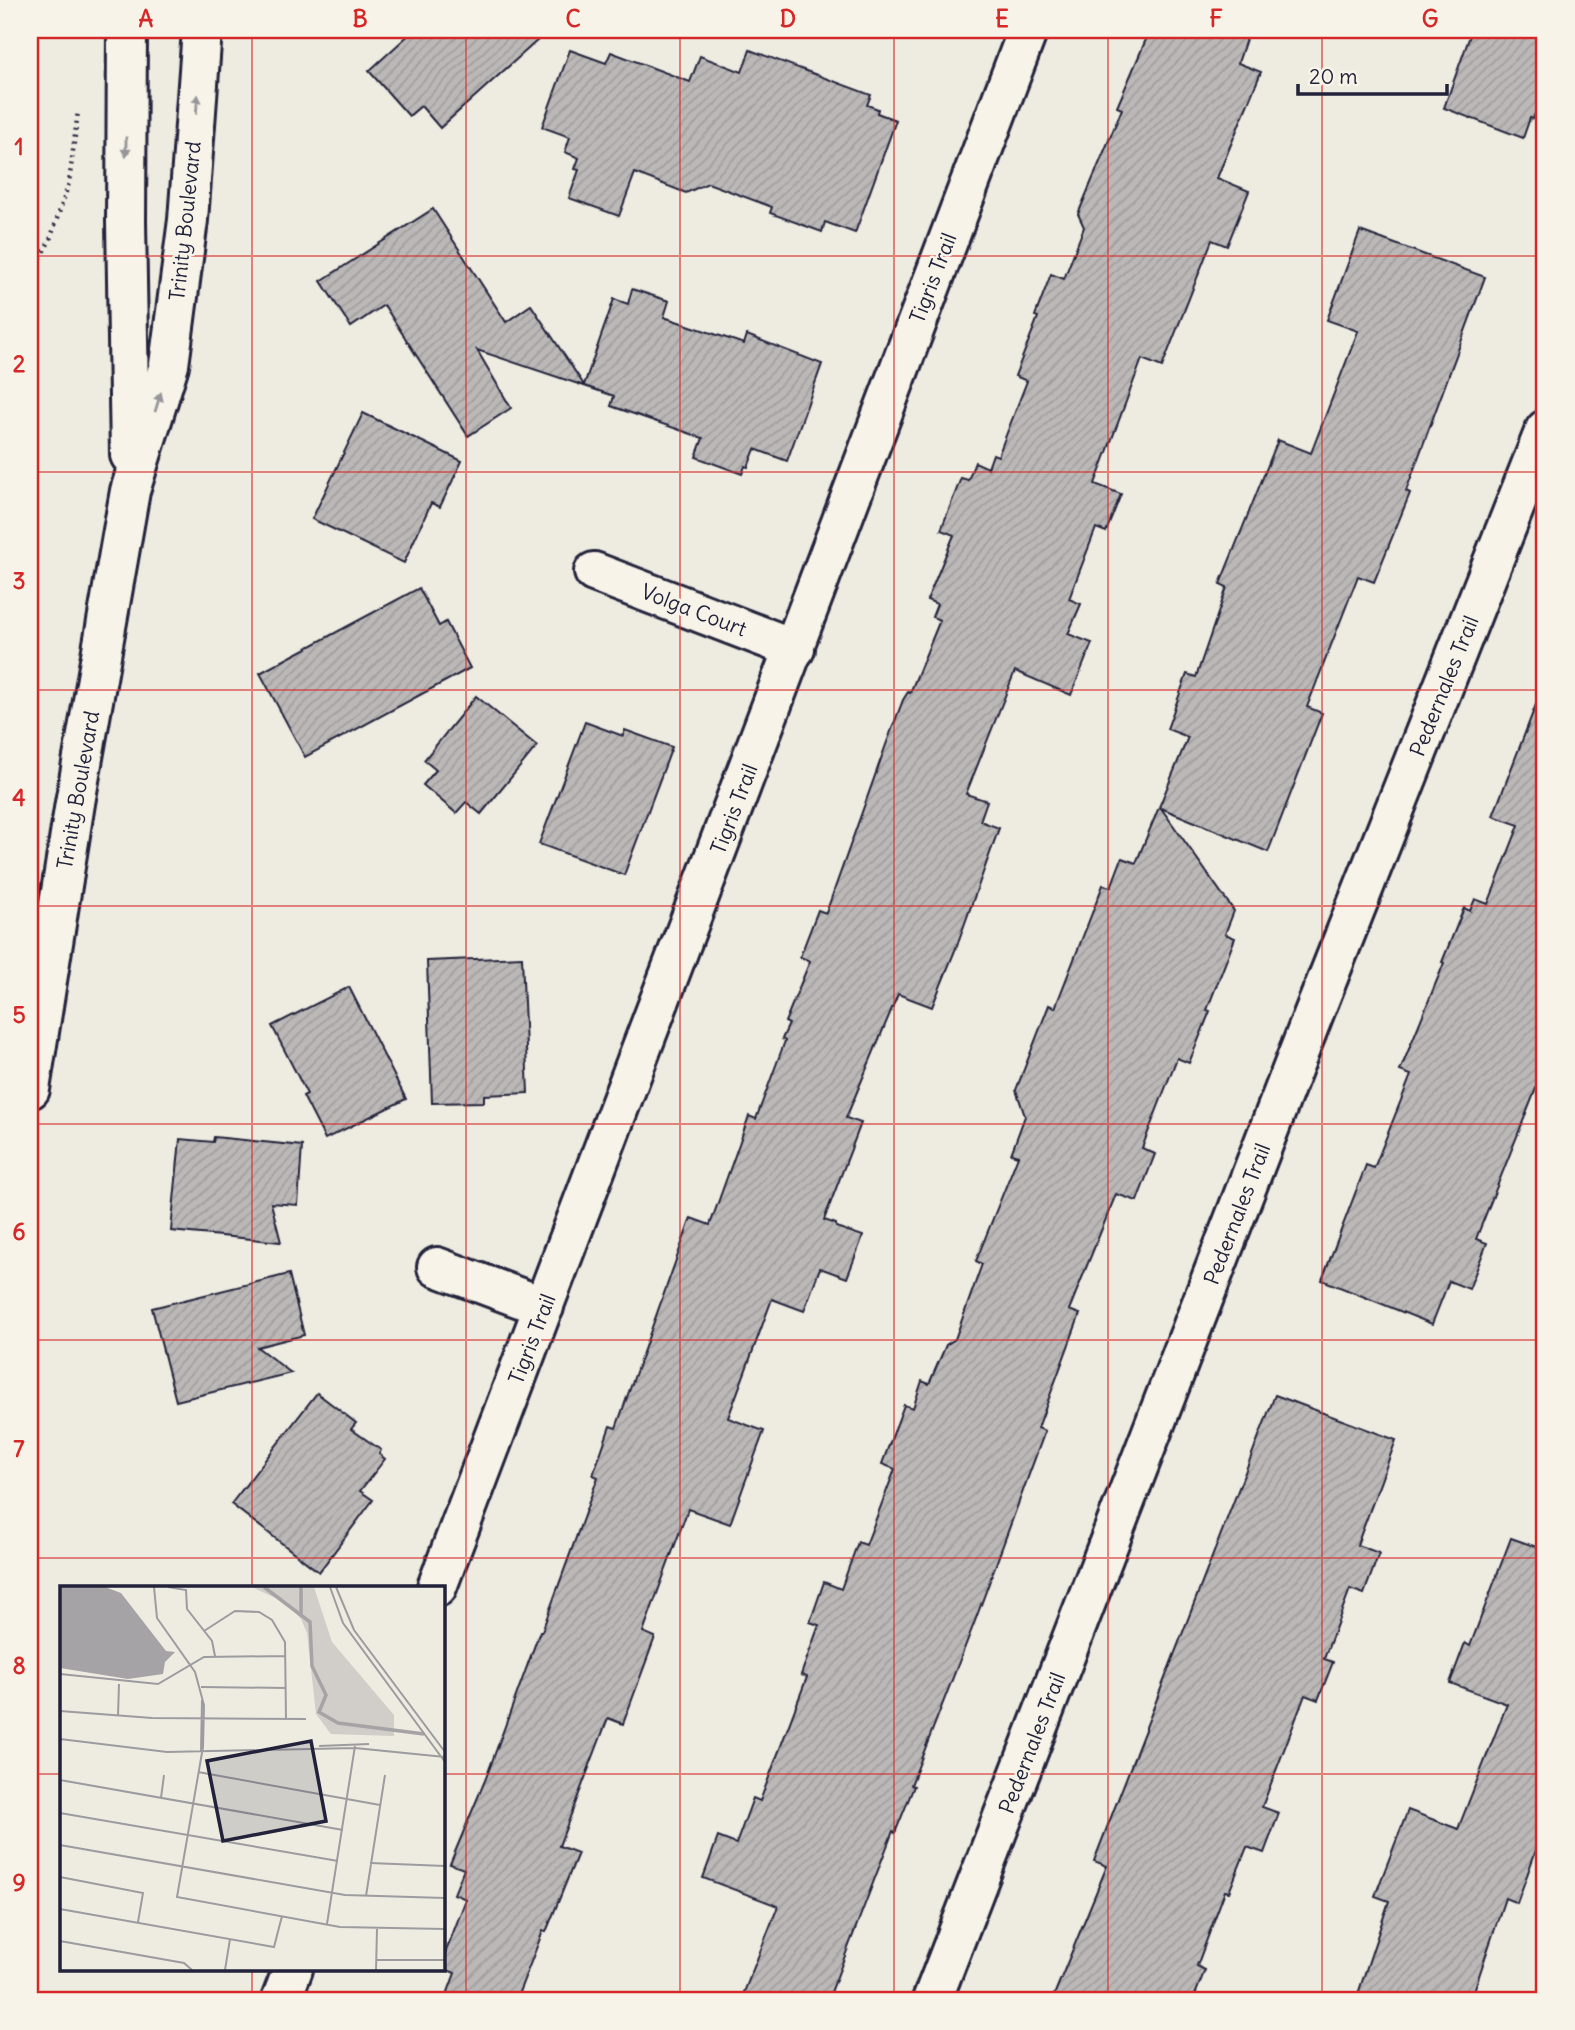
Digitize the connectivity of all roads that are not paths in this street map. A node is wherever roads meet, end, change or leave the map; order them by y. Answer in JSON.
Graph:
{"nodes":[{"id":1,"x":127,"y":30,"type":"edge"},
{"id":2,"x":202,"y":30,"type":"edge"},
{"id":3,"x":1017,"y":34,"type":"edge"},
{"id":4,"x":1545,"y":430,"type":"edge"},
{"id":5,"x":130,"y":491,"type":"junction"},
{"id":6,"x":594,"y":572,"type":"dead end"},
{"id":7,"x":795,"y":649,"type":"junction"},
{"id":8,"x":30,"y":1089,"type":"edge"},
{"id":9,"x":437,"y":1267,"type":"dead end"},
{"id":10,"x":544,"y":1307,"type":"junction"},
{"id":11,"x":438,"y":1586,"type":"edge"},
{"id":12,"x":293,"y":1970,"type":"edge"},
{"id":13,"x":281,"y":2000,"type":"edge"},
{"id":14,"x":932,"y":2000,"type":"edge"}],
"edges":[{"from":1,"to":5,"type":"street","name":"Trinity Boulevard","one_way":true},
{"from":5,"to":2,"type":"street","name":"Trinity Boulevard","one_way":true},
{"from":3,"to":7,"type":"street","name":"Tigris Trail"},
{"from":4,"to":14,"type":"street","name":"Pedernales Trail"},
{"from":5,"to":8,"type":"street","name":"Trinity Boulevard"},
{"from":6,"to":7,"type":"street","name":"Volga Court"},
{"from":7,"to":10,"type":"street","name":"Tigris Trail"},
{"from":9,"to":10,"type":"street"},
{"from":10,"to":11,"type":"street","name":"Tigris Trail"},
{"from":12,"to":13,"type":"street"}]}
